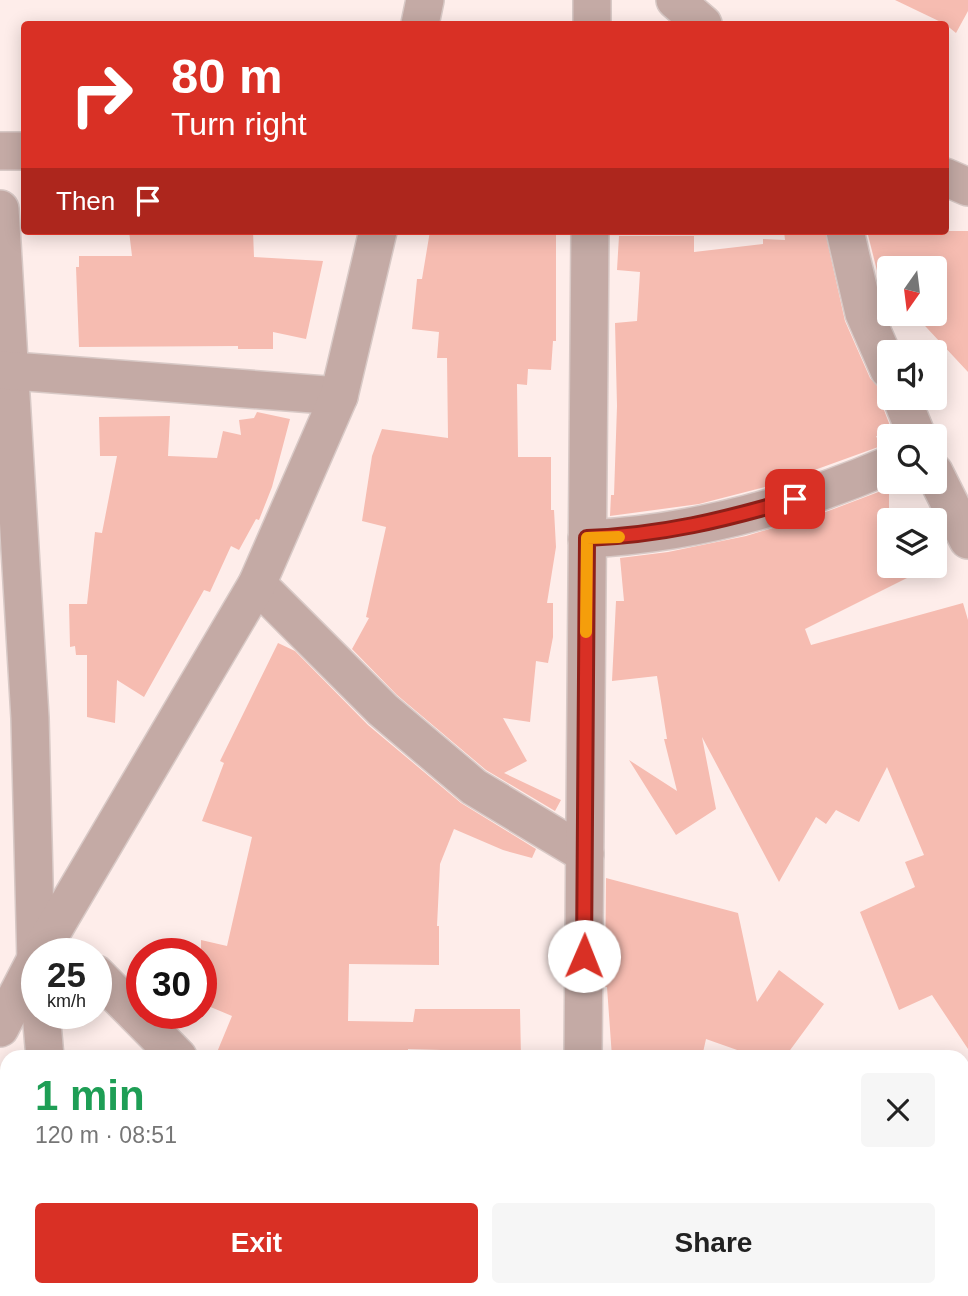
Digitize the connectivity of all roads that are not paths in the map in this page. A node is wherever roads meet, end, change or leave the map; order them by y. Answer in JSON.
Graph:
{"nodes":[{"id":1,"x":425,"y":0,"type":"edge"},
{"id":2,"x":592,"y":0,"type":"edge"},
{"id":3,"x":675,"y":0,"type":"edge"},
{"id":4,"x":421,"y":21,"type":"edge"},
{"id":5,"x":592,"y":21,"type":"edge"},
{"id":6,"x":700,"y":21,"type":"edge"},
{"id":7,"x":0,"y":150,"type":"edge"},
{"id":8,"x":21,"y":150,"type":"edge"},
{"id":9,"x":949,"y":179,"type":"edge"},
{"id":10,"x":968,"y":187,"type":"edge"},
{"id":11,"x":0,"y":209,"type":"edge"},
{"id":12,"x":376,"y":235,"type":"edge"},
{"id":13,"x":590,"y":235,"type":"edge"},
{"id":14,"x":846,"y":235,"type":"edge"},
{"id":15,"x":877,"y":343,"type":"edge"},
{"id":16,"x":5,"y":370,"type":"edge"},
{"id":17,"x":339,"y":396,"type":"junction"},
{"id":18,"x":877,"y":470,"type":"edge"},
{"id":19,"x":945,"y":494,"type":"edge"},
{"id":20,"x":587,"y":538,"type":"junction"},
{"id":21,"x":968,"y":540,"type":"edge"},
{"id":22,"x":257,"y":584,"type":"junction"},
{"id":23,"x":15,"y":717,"type":"edge"},
{"id":24,"x":585,"y":854,"type":"junction"},
{"id":25,"x":46,"y":938,"type":"edge"},
{"id":26,"x":55,"y":938,"type":"edge"},
{"id":27,"x":112,"y":990,"type":"edge"},
{"id":28,"x":21,"y":994,"type":"edge"},
{"id":29,"x":0,"y":1028,"type":"edge"},
{"id":30,"x":43,"y":1029,"type":"edge"},
{"id":31,"x":45,"y":1050,"type":"edge"},
{"id":32,"x":171,"y":1050,"type":"edge"},
{"id":33,"x":583,"y":1050,"type":"edge"}],
"edges":[{"from":1,"to":4,"type":"street"},
{"from":2,"to":5,"type":"street"},
{"from":3,"to":6,"type":"street"},
{"from":7,"to":8,"type":"street"},
{"from":9,"to":10,"type":"street"},
{"from":11,"to":16,"type":"street"},
{"from":12,"to":17,"type":"street"},
{"from":13,"to":20,"type":"street"},
{"from":14,"to":15,"type":"street"},
{"from":16,"to":17,"type":"street"},
{"from":16,"to":23,"type":"street"},
{"from":17,"to":22,"type":"street"},
{"from":18,"to":20,"type":"street"},
{"from":19,"to":21,"type":"street"},
{"from":20,"to":24,"type":"street"},
{"from":22,"to":24,"type":"street"},
{"from":22,"to":26,"type":"street"},
{"from":23,"to":25,"type":"street"},
{"from":24,"to":33,"type":"street"},
{"from":27,"to":32,"type":"street"},
{"from":28,"to":29,"type":"street"},
{"from":30,"to":31,"type":"street"}]}
